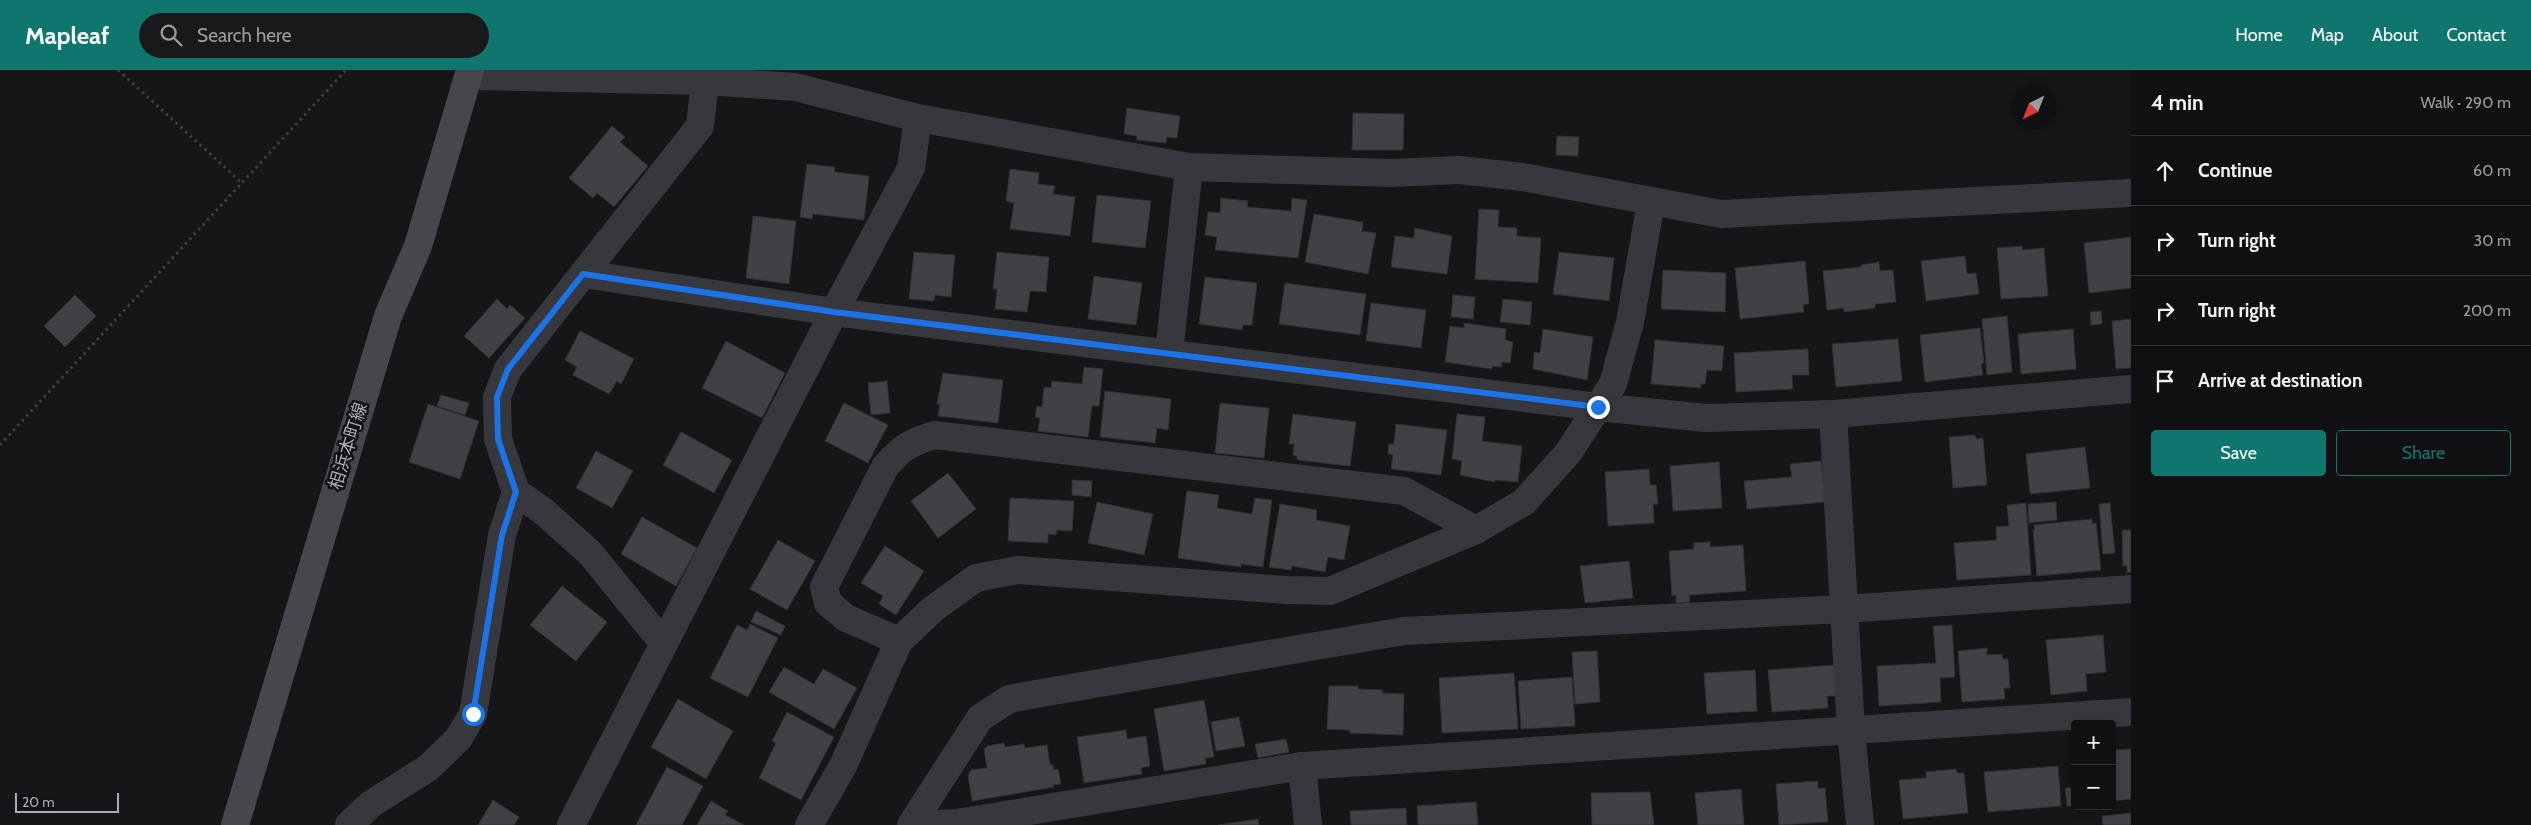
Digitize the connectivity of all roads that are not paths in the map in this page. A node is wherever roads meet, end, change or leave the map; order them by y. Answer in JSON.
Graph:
{"nodes":[{"id":1,"x":469,"y":73,"type":"edge"},
{"id":2,"x":705,"y":81,"type":"junction"},
{"id":3,"x":918,"y":118,"type":"junction"},
{"id":4,"x":1189,"y":167,"type":"junction"},
{"id":5,"x":2131,"y":193,"type":"edge"},
{"id":6,"x":1651,"y":202,"type":"junction"},
{"id":7,"x":583,"y":274,"type":"junction"},
{"id":8,"x":834,"y":312,"type":"junction"},
{"id":9,"x":1169,"y":353,"type":"junction"},
{"id":10,"x":2131,"y":389,"type":"edge"},
{"id":11,"x":1598,"y":407,"type":"junction"},
{"id":12,"x":1833,"y":414,"type":"junction"},
{"id":13,"x":516,"y":492,"type":"junction"},
{"id":14,"x":1476,"y":530,"type":"junction"},
{"id":15,"x":2131,"y":589,"type":"edge"},
{"id":16,"x":1845,"y":609,"type":"junction"},
{"id":17,"x":900,"y":641,"type":"junction"},
{"id":18,"x":664,"y":644,"type":"junction"},
{"id":19,"x":2131,"y":712,"type":"edge"},
{"id":20,"x":1851,"y":730,"type":"junction"},
{"id":21,"x":1302,"y":766,"type":"junction"},
{"id":22,"x":234,"y":825,"type":"edge"},
{"id":23,"x":349,"y":825,"type":"edge"},
{"id":24,"x":571,"y":825,"type":"edge"},
{"id":25,"x":809,"y":825,"type":"edge"},
{"id":26,"x":911,"y":825,"type":"edge"},
{"id":27,"x":920,"y":825,"type":"edge"},
{"id":28,"x":1308,"y":825,"type":"edge"},
{"id":29,"x":1860,"y":825,"type":"edge"}],
"edges":[{"from":1,"to":2,"type":"street"},
{"from":1,"to":22,"type":"main road","name":"相浜本町線"},
{"from":2,"to":3,"type":"street"},
{"from":2,"to":7,"type":"street"},
{"from":3,"to":4,"type":"street"},
{"from":3,"to":8,"type":"street"},
{"from":4,"to":6,"type":"street"},
{"from":4,"to":9,"type":"street"},
{"from":5,"to":6,"type":"street"},
{"from":6,"to":11,"type":"street"},
{"from":7,"to":8,"type":"street"},
{"from":7,"to":13,"type":"street"},
{"from":8,"to":9,"type":"street"},
{"from":8,"to":18,"type":"street"},
{"from":9,"to":11,"type":"street"},
{"from":10,"to":12,"type":"street"},
{"from":11,"to":12,"type":"street"},
{"from":11,"to":14,"type":"street"},
{"from":12,"to":16,"type":"street"},
{"from":13,"to":18,"type":"street"},
{"from":13,"to":23,"type":"street"},
{"from":14,"to":17,"type":"street"},
{"from":14,"to":17,"type":"street"},
{"from":15,"to":16,"type":"street"},
{"from":16,"to":20,"type":"street"},
{"from":16,"to":26,"type":"street"},
{"from":17,"to":25,"type":"street"},
{"from":18,"to":24,"type":"street"},
{"from":19,"to":20,"type":"street"},
{"from":20,"to":21,"type":"street"},
{"from":20,"to":29,"type":"street"},
{"from":21,"to":27,"type":"street"},
{"from":21,"to":28,"type":"street"}]}
